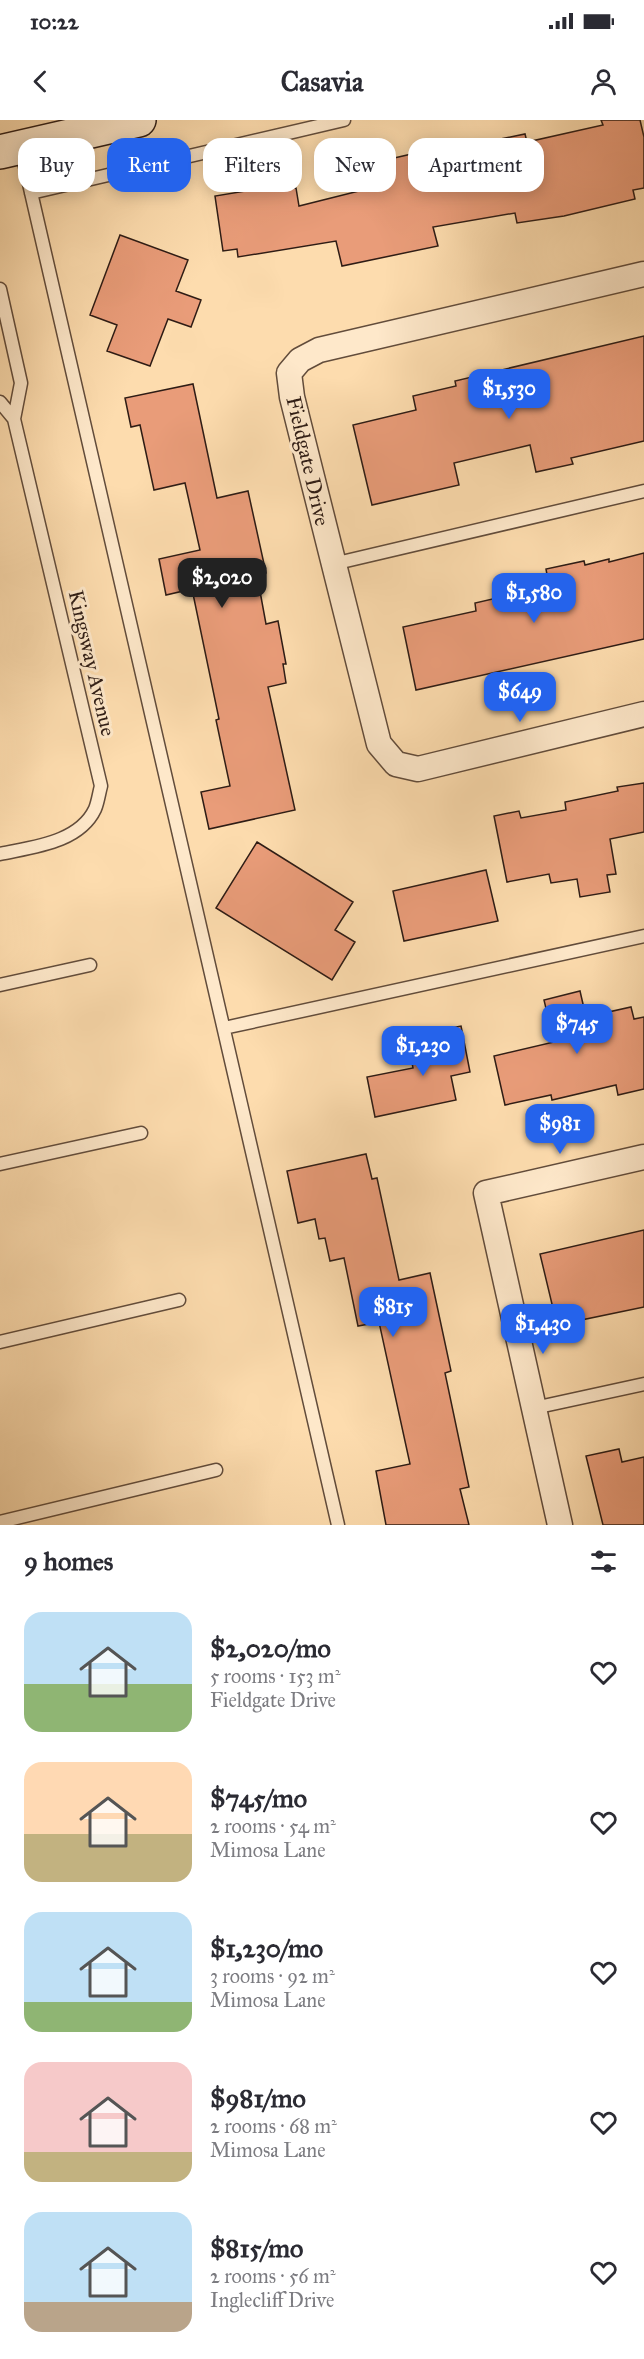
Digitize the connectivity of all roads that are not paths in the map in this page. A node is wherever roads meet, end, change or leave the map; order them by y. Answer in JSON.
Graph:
{"nodes":[{"id":1,"x":139,"y":120,"type":"edge"},
{"id":2,"x":344,"y":120,"type":"edge"},
{"id":3,"x":10,"y":149,"type":"edge"},
{"id":4,"x":32,"y":193,"type":"junction"},
{"id":5,"x":644,"y":274,"type":"edge"},
{"id":6,"x":0,"y":289,"type":"edge"},
{"id":7,"x":4,"y":323,"type":"edge"},
{"id":8,"x":0,"y":402,"type":"edge"},
{"id":9,"x":14,"y":419,"type":"junction"},
{"id":10,"x":644,"y":491,"type":"edge"},
{"id":11,"x":333,"y":564,"type":"junction"},
{"id":12,"x":644,"y":714,"type":"edge"},
{"id":13,"x":0,"y":854,"type":"edge"},
{"id":14,"x":644,"y":936,"type":"edge"},
{"id":15,"x":90,"y":965,"type":"dead end"},
{"id":16,"x":0,"y":985,"type":"edge"},
{"id":17,"x":224,"y":1028,"type":"junction"},
{"id":18,"x":141,"y":1133,"type":"dead end"},
{"id":19,"x":644,"y":1157,"type":"edge"},
{"id":20,"x":0,"y":1164,"type":"edge"},
{"id":21,"x":179,"y":1300,"type":"dead end"},
{"id":22,"x":0,"y":1342,"type":"edge"},
{"id":23,"x":644,"y":1384,"type":"edge"},
{"id":24,"x":534,"y":1408,"type":"junction"},
{"id":25,"x":216,"y":1470,"type":"dead end"},
{"id":26,"x":0,"y":1522,"type":"edge"},
{"id":27,"x":338,"y":1525,"type":"edge"},
{"id":28,"x":560,"y":1525,"type":"edge"}],
"edges":[{"from":1,"to":3,"type":"main road"},
{"from":2,"to":4,"type":"lane"},
{"from":3,"to":4,"type":"lane"},
{"from":4,"to":17,"type":"lane"},
{"from":5,"to":11,"type":"street","name":"Fieldgate Drive"},
{"from":6,"to":7,"type":"lane","name":"Kingsway Avenue"},
{"from":7,"to":9,"type":"lane","name":"Kingsway Avenue"},
{"from":8,"to":9,"type":"lane","name":"Kingsway Avenue"},
{"from":9,"to":13,"type":"lane","name":"Kingsway Avenue"},
{"from":10,"to":11,"type":"lane"},
{"from":11,"to":12,"type":"street","name":"Fieldgate Drive"},
{"from":14,"to":17,"type":"lane"},
{"from":15,"to":16,"type":"lane"},
{"from":17,"to":27,"type":"lane"},
{"from":18,"to":20,"type":"lane"},
{"from":19,"to":24,"type":"street"},
{"from":21,"to":22,"type":"lane"},
{"from":23,"to":24,"type":"lane"},
{"from":24,"to":28,"type":"street"},
{"from":25,"to":26,"type":"lane"}]}
